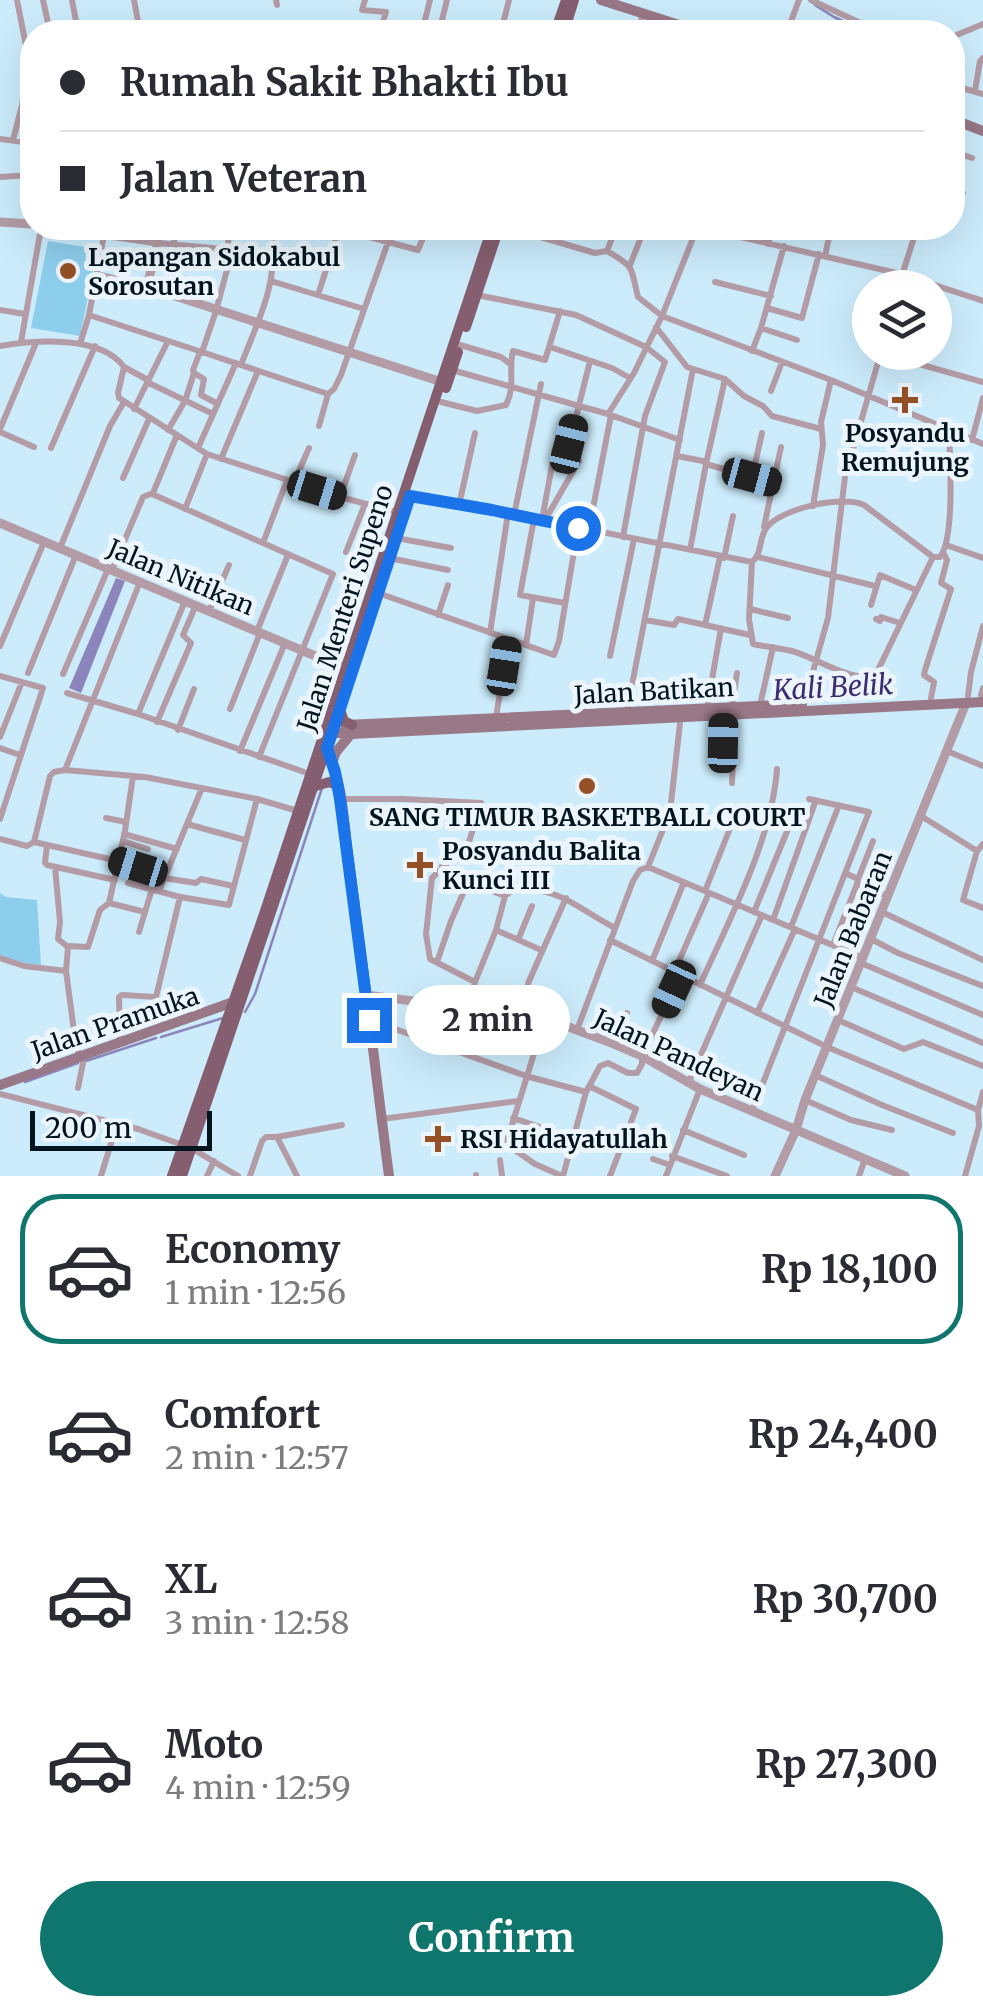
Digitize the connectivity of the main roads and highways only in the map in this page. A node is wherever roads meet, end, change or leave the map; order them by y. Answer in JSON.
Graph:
{"nodes":[{"id":1,"x":601,"y":0,"type":"edge"},
{"id":2,"x":661,"y":20,"type":"edge"},
{"id":3,"x":491,"y":240,"type":"edge"},
{"id":4,"x":492,"y":240,"type":"edge"},
{"id":5,"x":444,"y":383,"type":"junction"},
{"id":6,"x":407,"y":496,"type":"junction"},
{"id":7,"x":401,"y":513,"type":"junction"},
{"id":8,"x":982,"y":695,"type":"edge"},
{"id":9,"x":967,"y":699,"type":"junction"},
{"id":10,"x":803,"y":707,"type":"junction"},
{"id":11,"x":340,"y":709,"type":"junction"},
{"id":12,"x":730,"y":712,"type":"junction"},
{"id":13,"x":681,"y":713,"type":"junction"},
{"id":14,"x":566,"y":719,"type":"junction"},
{"id":15,"x":466,"y":724,"type":"junction"},
{"id":16,"x":352,"y":729,"type":"junction"},
{"id":17,"x":328,"y":734,"type":"junction"},
{"id":18,"x":332,"y":763,"type":"junction"},
{"id":19,"x":337,"y":784,"type":"junction"},
{"id":20,"x":314,"y":787,"type":"junction"},
{"id":21,"x":268,"y":915,"type":"junction"},
{"id":22,"x":239,"y":999,"type":"junction"},
{"id":23,"x":0,"y":1085,"type":"edge"},
{"id":24,"x":187,"y":1146,"type":"junction"},
{"id":25,"x":172,"y":1176,"type":"edge"},
{"id":26,"x":182,"y":1176,"type":"edge"},
{"id":27,"x":389,"y":1176,"type":"edge"}],
"edges":[{"from":1,"to":2,"type":"main road"},
{"from":3,"to":5,"type":"main road","name":"Jalan Menteri Supeno"},
{"from":4,"to":5,"type":"main road","name":"Jalan Menteri Supeno"},
{"from":5,"to":6,"type":"main road","name":"Jalan Menteri Supeno"},
{"from":5,"to":6,"type":"main road","name":"Jalan Menteri Supeno"},
{"from":6,"to":7,"type":"main road","name":"Jalan Menteri Supeno"},
{"from":7,"to":11,"type":"main road","name":"Jalan Menteri Supeno"},
{"from":7,"to":17,"type":"main road","name":"Jalan Menteri Supeno"},
{"from":8,"to":9,"type":"main road","name":"Jalan Batikan"},
{"from":9,"to":10,"type":"main road","name":"Jalan Batikan"},
{"from":9,"to":10,"type":"main road","name":"Jalan Batikan"},
{"from":10,"to":12,"type":"main road","name":"Jalan Batikan"},
{"from":10,"to":12,"type":"main road","name":"Jalan Batikan"},
{"from":11,"to":16,"type":"main road"},
{"from":11,"to":17,"type":"main road","name":"Jalan Menteri Supeno"},
{"from":12,"to":13,"type":"main road","name":"Jalan Batikan"},
{"from":12,"to":13,"type":"main road","name":"Jalan Batikan"},
{"from":13,"to":14,"type":"main road","name":"Jalan Batikan"},
{"from":13,"to":14,"type":"main road","name":"Jalan Batikan"},
{"from":14,"to":15,"type":"main road","name":"Jalan Batikan"},
{"from":14,"to":15,"type":"main road","name":"Jalan Batikan"},
{"from":15,"to":16,"type":"main road","name":"Jalan Batikan"},
{"from":16,"to":17,"type":"main road","name":"Jalan Batikan"},
{"from":16,"to":18,"type":"main road"},
{"from":17,"to":18,"type":"main road"},
{"from":17,"to":20,"type":"main road","name":"Jalan Menteri Supeno"},
{"from":17,"to":21,"type":"main road","name":"Jalan Menteri Supeno"},
{"from":18,"to":19,"type":"main road"},
{"from":19,"to":20,"type":"main road"},
{"from":19,"to":27,"type":"main road"},
{"from":20,"to":21,"type":"main road","name":"Jalan Menteri Supeno"},
{"from":21,"to":22,"type":"main road","name":"Jalan Menteri Supeno"},
{"from":22,"to":23,"type":"main road","name":"Jalan Pramuka"},
{"from":22,"to":24,"type":"main road","name":"Jalan Menteri Supeno"},
{"from":24,"to":25,"type":"main road"},
{"from":24,"to":26,"type":"main road"}]}
